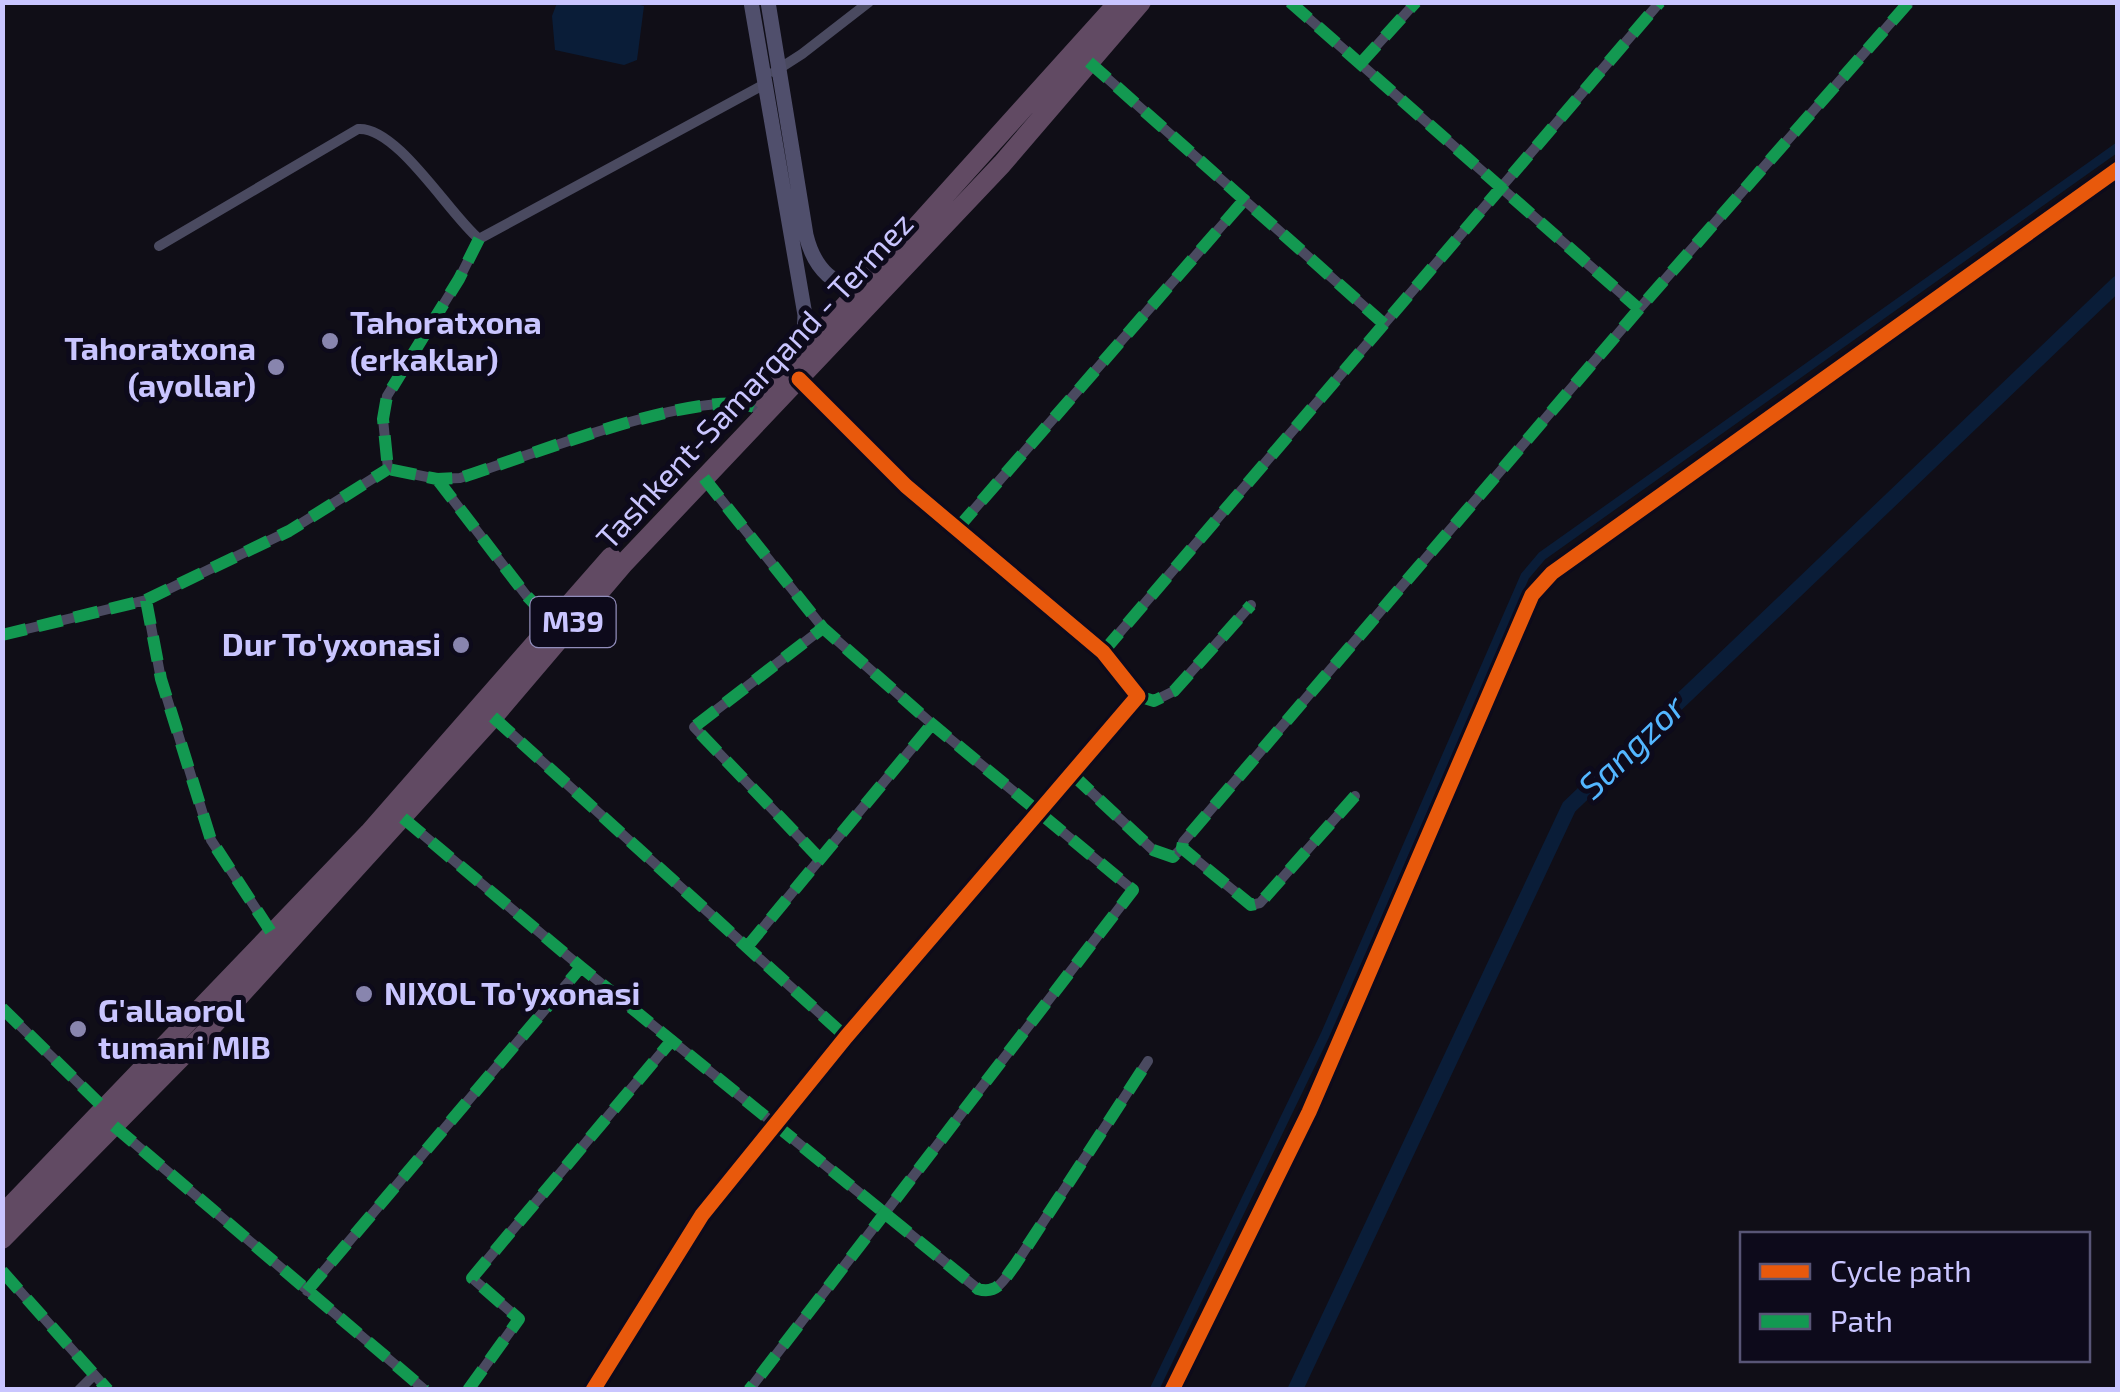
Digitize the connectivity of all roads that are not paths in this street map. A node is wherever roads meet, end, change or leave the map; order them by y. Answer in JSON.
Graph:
{"nodes":[{"id":1,"x":751,"y":2,"type":"edge"},
{"id":2,"x":768,"y":2,"type":"edge"},
{"id":3,"x":868,"y":2,"type":"edge"},
{"id":4,"x":1119,"y":2,"type":"edge"},
{"id":5,"x":1141,"y":2,"type":"edge"},
{"id":6,"x":1290,"y":2,"type":"edge"},
{"id":7,"x":1416,"y":2,"type":"edge"},
{"id":8,"x":1660,"y":2,"type":"edge"},
{"id":9,"x":1910,"y":2,"type":"edge"},
{"id":10,"x":1089,"y":62,"type":"junction"},
{"id":11,"x":1360,"y":64,"type":"junction"},
{"id":12,"x":769,"y":76,"type":"junction"},
{"id":13,"x":1056,"y":87,"type":"junction"},
{"id":14,"x":2118,"y":169,"type":"edge"},
{"id":15,"x":1500,"y":188,"type":"junction"},
{"id":16,"x":1245,"y":199,"type":"junction"},
{"id":17,"x":478,"y":239,"type":"junction"},
{"id":18,"x":159,"y":246,"type":"dead end"},
{"id":19,"x":876,"y":273,"type":"junction"},
{"id":20,"x":1639,"y":309,"type":"junction"},
{"id":21,"x":1384,"y":324,"type":"junction"},
{"id":22,"x":792,"y":375,"type":"junction"},
{"id":23,"x":754,"y":407,"type":"junction"},
{"id":24,"x":388,"y":469,"type":"junction"},
{"id":25,"x":704,"y":478,"type":"junction"},
{"id":26,"x":438,"y":479,"type":"junction"},
{"id":27,"x":957,"y":529,"type":"junction"},
{"id":28,"x":146,"y":600,"type":"junction"},
{"id":29,"x":1251,"y":605,"type":"dead end"},
{"id":30,"x":552,"y":622,"type":"junction"},
{"id":31,"x":824,"y":628,"type":"junction"},
{"id":32,"x":2,"y":635,"type":"edge"},
{"id":33,"x":1103,"y":652,"type":"junction"},
{"id":34,"x":1138,"y":696,"type":"junction"},
{"id":35,"x":493,"y":716,"type":"junction"},
{"id":36,"x":932,"y":724,"type":"junction"},
{"id":37,"x":1072,"y":774,"type":"junction"},
{"id":38,"x":1355,"y":796,"type":"dead end"},
{"id":39,"x":1039,"y":810,"type":"junction"},
{"id":40,"x":403,"y":818,"type":"junction"},
{"id":41,"x":1182,"y":848,"type":"junction"},
{"id":42,"x":820,"y":859,"type":"junction"},
{"id":43,"x":273,"y":936,"type":"junction"},
{"id":44,"x":747,"y":947,"type":"junction"},
{"id":45,"x":581,"y":966,"type":"junction"},
{"id":46,"x":2,"y":1008,"type":"edge"},
{"id":47,"x":846,"y":1037,"type":"junction"},
{"id":48,"x":672,"y":1040,"type":"junction"},
{"id":49,"x":1148,"y":1060,"type":"dead end"},
{"id":50,"x":110,"y":1118,"type":"junction"},
{"id":51,"x":775,"y":1122,"type":"junction"},
{"id":52,"x":28,"y":1201,"type":"junction"},
{"id":53,"x":884,"y":1210,"type":"junction"},
{"id":54,"x":2,"y":1214,"type":"edge"},
{"id":55,"x":2,"y":1239,"type":"edge"},
{"id":56,"x":2,"y":1271,"type":"edge"},
{"id":57,"x":307,"y":1291,"type":"junction"},
{"id":58,"x":94,"y":1374,"type":"junction"},
{"id":59,"x":79,"y":1390,"type":"edge"},
{"id":60,"x":108,"y":1390,"type":"edge"},
{"id":61,"x":424,"y":1390,"type":"edge"},
{"id":62,"x":468,"y":1390,"type":"edge"},
{"id":63,"x":593,"y":1390,"type":"edge"},
{"id":64,"x":748,"y":1390,"type":"edge"},
{"id":65,"x":1172,"y":1390,"type":"edge"}],
"edges":[{"from":1,"to":12,"type":"main road"},
{"from":2,"to":12,"type":"main road"},
{"from":3,"to":12,"type":"street"},
{"from":4,"to":13,"type":"highway","name":"Tashkent-Samarqand - Termez","number":"M39"},
{"from":5,"to":10,"type":"highway","name":"Tashkent-Samarqand - Termez","number":"M39"},
{"from":6,"to":11,"type":"street"},
{"from":7,"to":11,"type":"street"},
{"from":8,"to":15,"type":"street"},
{"from":9,"to":20,"type":"street"},
{"from":10,"to":13,"type":"highway","name":"Tashkent-Samarqand - Termez","number":"M39"},
{"from":10,"to":16,"type":"street"},
{"from":11,"to":15,"type":"street"},
{"from":12,"to":17,"type":"street"},
{"from":12,"to":19,"type":"main road"},
{"from":12,"to":22,"type":"main road"},
{"from":13,"to":19,"type":"highway","name":"Tashkent-Samarqand - Termez","number":"M39"},
{"from":13,"to":22,"type":"highway","name":"Tashkent-Samarqand - Termez","number":"M39"},
{"from":14,"to":65,"type":"street"},
{"from":15,"to":20,"type":"street"},
{"from":15,"to":21,"type":"street"},
{"from":16,"to":21,"type":"street"},
{"from":16,"to":27,"type":"street"},
{"from":17,"to":18,"type":"street"},
{"from":17,"to":24,"type":"street"},
{"from":19,"to":22,"type":"highway","name":"Tashkent-Samarqand - Termez","number":"M39"},
{"from":20,"to":41,"type":"street"},
{"from":21,"to":33,"type":"street"},
{"from":22,"to":23,"type":"highway","name":"Tashkent-Samarqand - Termez","number":"M39"},
{"from":22,"to":25,"type":"highway","name":"Tashkent-Samarqand - Termez","number":"M39"},
{"from":22,"to":27,"type":"street"},
{"from":23,"to":26,"type":"street"},
{"from":23,"to":30,"type":"highway","name":"Tashkent-Samarqand - Termez","number":"M39"},
{"from":24,"to":26,"type":"street"},
{"from":24,"to":28,"type":"street"},
{"from":25,"to":31,"type":"street"},
{"from":25,"to":35,"type":"highway","name":"Tashkent-Samarqand - Termez","number":"M39"},
{"from":26,"to":30,"type":"street"},
{"from":27,"to":33,"type":"street"},
{"from":28,"to":32,"type":"street"},
{"from":28,"to":43,"type":"street"},
{"from":29,"to":34,"type":"street"},
{"from":30,"to":43,"type":"highway","name":"Tashkent-Samarqand - Termez","number":"M39"},
{"from":31,"to":36,"type":"street"},
{"from":31,"to":42,"type":"street"},
{"from":33,"to":34,"type":"street"},
{"from":34,"to":37,"type":"street"},
{"from":35,"to":40,"type":"highway","name":"Tashkent-Samarqand - Termez","number":"M39"},
{"from":35,"to":44,"type":"street"},
{"from":36,"to":39,"type":"street"},
{"from":36,"to":42,"type":"street"},
{"from":37,"to":39,"type":"street"},
{"from":37,"to":41,"type":"street"},
{"from":38,"to":41,"type":"street"},
{"from":39,"to":47,"type":"street"},
{"from":39,"to":53,"type":"street"},
{"from":40,"to":45,"type":"street"},
{"from":40,"to":50,"type":"highway","name":"Tashkent-Samarqand - Termez","number":"M39"},
{"from":42,"to":44,"type":"street"},
{"from":43,"to":50,"type":"highway","name":"Tashkent-Samarqand - Termez","number":"M39"},
{"from":44,"to":47,"type":"street"},
{"from":45,"to":48,"type":"street"},
{"from":45,"to":57,"type":"street"},
{"from":46,"to":50,"type":"street"},
{"from":47,"to":51,"type":"street"},
{"from":48,"to":51,"type":"street"},
{"from":48,"to":62,"type":"street"},
{"from":49,"to":53,"type":"street"},
{"from":50,"to":52,"type":"highway","name":"Tashkent-Samarqand - Termez","number":"M39"},
{"from":50,"to":57,"type":"street"},
{"from":51,"to":53,"type":"street"},
{"from":51,"to":63,"type":"street"},
{"from":52,"to":54,"type":"highway","name":"Tashkent-Samarqand - Termez","number":"M39"},
{"from":52,"to":55,"type":"highway","name":"Tashkent-Samarqand - Termez","number":"M39"},
{"from":53,"to":64,"type":"street"},
{"from":56,"to":58,"type":"street"},
{"from":57,"to":61,"type":"street"},
{"from":58,"to":59,"type":"street"},
{"from":58,"to":60,"type":"street"}]}
